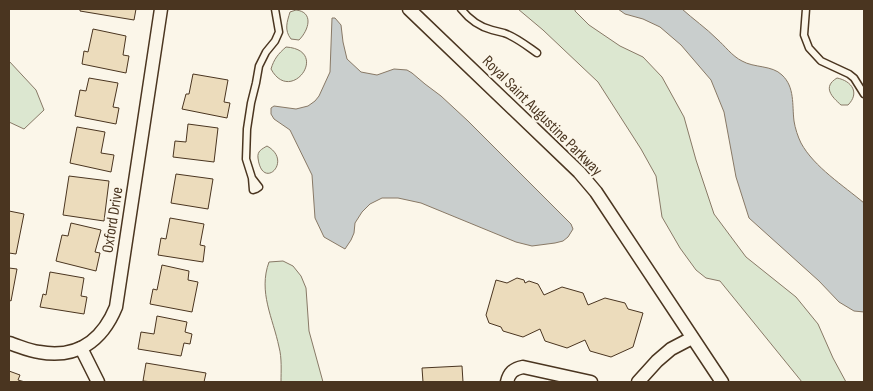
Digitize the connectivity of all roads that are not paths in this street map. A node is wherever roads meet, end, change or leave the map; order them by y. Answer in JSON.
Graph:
{"nodes":[{"id":1,"x":161,"y":9,"type":"edge"},
{"id":2,"x":275,"y":9,"type":"edge"},
{"id":3,"x":410,"y":9,"type":"edge"},
{"id":4,"x":461,"y":9,"type":"edge"},
{"id":5,"x":806,"y":9,"type":"edge"},
{"id":6,"x":537,"y":53,"type":"dead end"},
{"id":7,"x":864,"y":94,"type":"edge"},
{"id":8,"x":252,"y":178,"type":"dead end"},
{"id":9,"x":692,"y":338,"type":"junction"},
{"id":10,"x":9,"y":343,"type":"edge"},
{"id":11,"x":81,"y":348,"type":"junction"},
{"id":12,"x":98,"y":382,"type":"edge"},
{"id":13,"x":507,"y":382,"type":"edge"},
{"id":14,"x":591,"y":382,"type":"edge"},
{"id":15,"x":638,"y":382,"type":"edge"},
{"id":16,"x":722,"y":382,"type":"edge"}],
"edges":[{"from":1,"to":11,"type":"street","name":"Oxford Drive"},
{"from":2,"to":8,"type":"lane"},
{"from":3,"to":9,"type":"street","name":"Royal Saint Augustine Parkway"},
{"from":4,"to":6,"type":"lane"},
{"from":5,"to":7,"type":"lane"},
{"from":9,"to":15,"type":"street"},
{"from":9,"to":16,"type":"street","name":"Royal Saint Augustine Parkway"},
{"from":10,"to":11,"type":"street","name":"Oxford Drive"},
{"from":11,"to":12,"type":"street"},
{"from":13,"to":14,"type":"street"}]}
